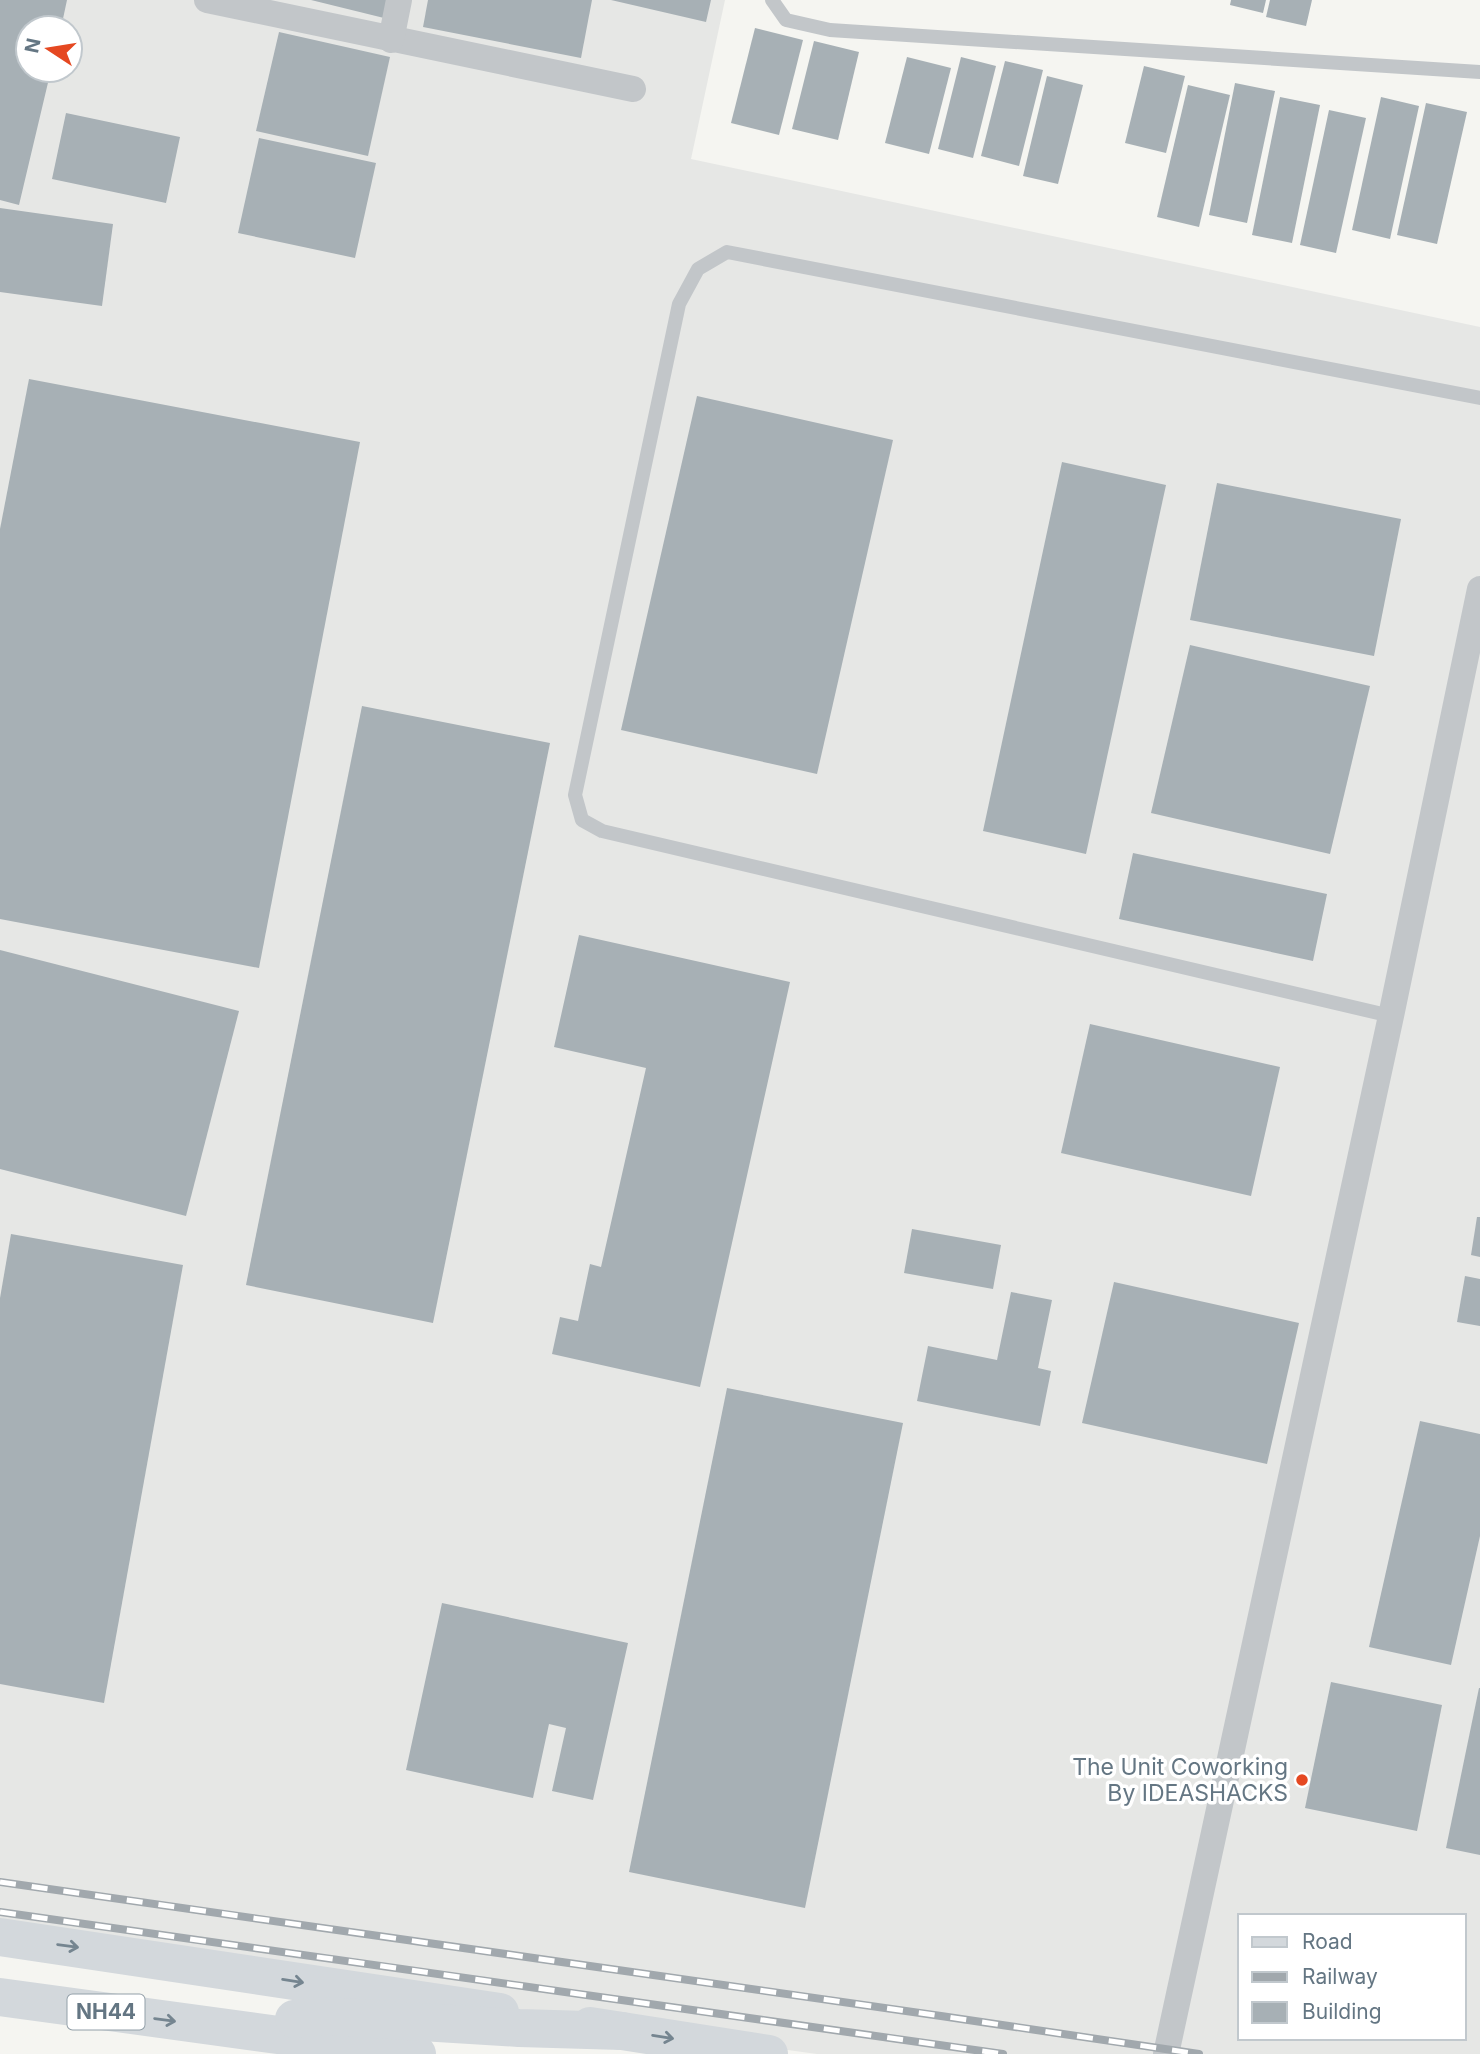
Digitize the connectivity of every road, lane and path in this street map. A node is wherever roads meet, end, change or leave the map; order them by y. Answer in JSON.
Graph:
{"nodes":[{"id":1,"x":207,"y":0,"type":"edge"},
{"id":2,"x":399,"y":0,"type":"edge"},
{"id":3,"x":772,"y":0,"type":"edge"},
{"id":4,"x":391,"y":40,"type":"junction"},
{"id":5,"x":1480,"y":72,"type":"edge"},
{"id":6,"x":633,"y":89,"type":"dead end"},
{"id":7,"x":1480,"y":398,"type":"edge"},
{"id":8,"x":1480,"y":589,"type":"edge"},
{"id":9,"x":1391,"y":1016,"type":"junction"},
{"id":10,"x":0,"y":1937,"type":"edge"},
{"id":11,"x":0,"y":1997,"type":"edge"},
{"id":12,"x":212,"y":2026,"type":"junction"},
{"id":13,"x":622,"y":2031,"type":"junction"},
{"id":14,"x":416,"y":2054,"type":"edge"},
{"id":15,"x":769,"y":2054,"type":"edge"},
{"id":16,"x":1166,"y":2054,"type":"edge"}],
"edges":[{"from":1,"to":4,"type":"street"},
{"from":2,"to":4,"type":"street"},
{"from":3,"to":5,"type":"lane"},
{"from":4,"to":6,"type":"street"},
{"from":7,"to":9,"type":"lane"},
{"from":8,"to":9,"type":"street"},
{"from":9,"to":16,"type":"street"},
{"from":10,"to":13,"type":"main road","one_way":true},
{"from":11,"to":12,"type":"main road","number":"NH44","one_way":true},
{"from":12,"to":13,"type":"main road"},
{"from":12,"to":14,"type":"main road","number":"NH44"},
{"from":13,"to":15,"type":"main road","one_way":true}]}
